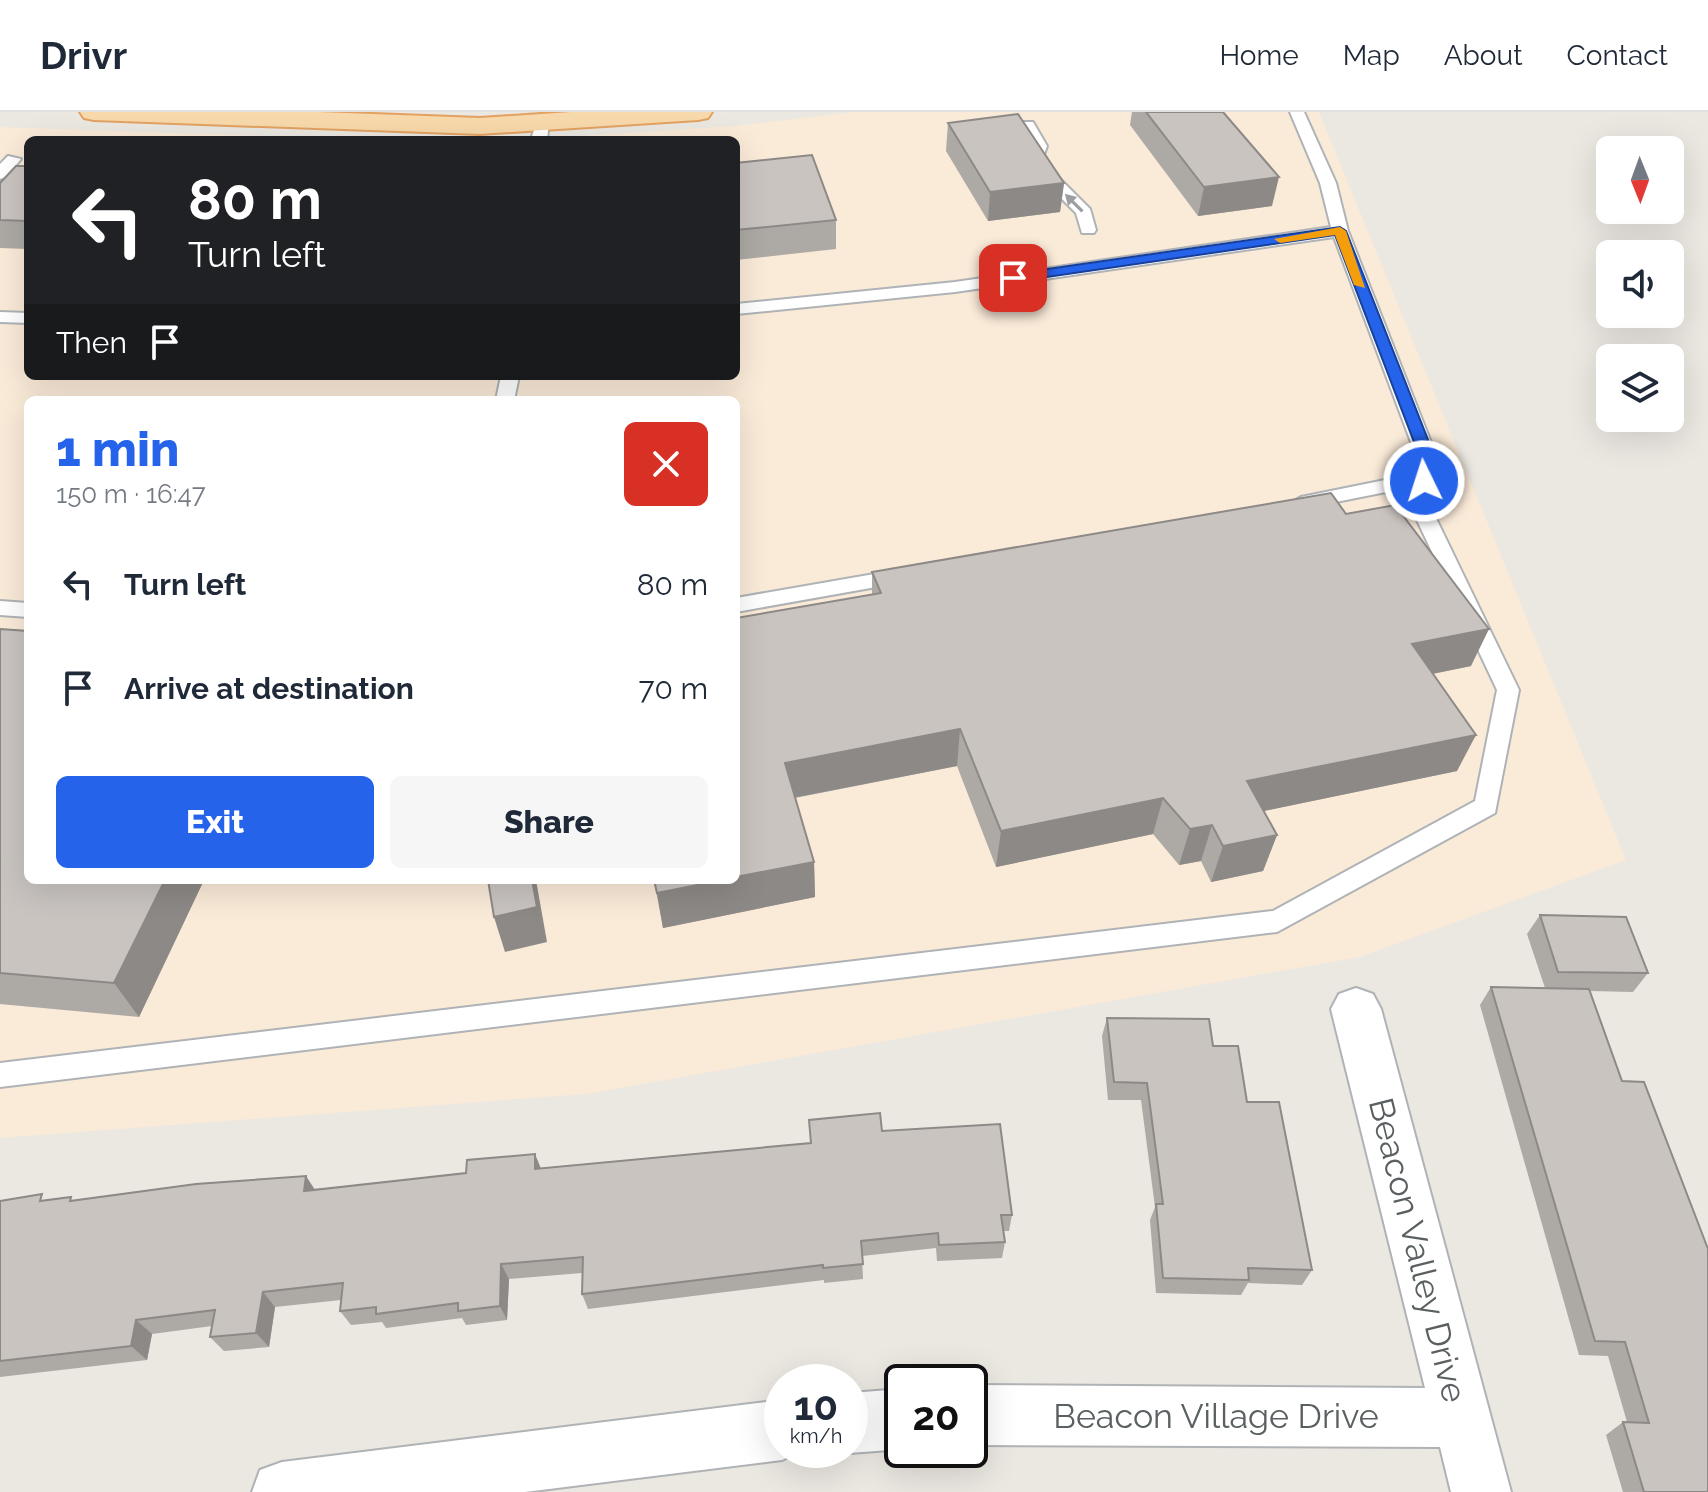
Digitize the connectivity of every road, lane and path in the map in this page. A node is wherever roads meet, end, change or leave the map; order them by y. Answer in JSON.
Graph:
{"nodes":[{"id":1,"x":94,"y":112,"type":"edge"},
{"id":2,"x":698,"y":112,"type":"edge"},
{"id":3,"x":1297,"y":112,"type":"edge"},
{"id":4,"x":1028,"y":125,"type":"edge"},
{"id":5,"x":540,"y":131,"type":"edge"},
{"id":6,"x":1037,"y":157,"type":"edge"},
{"id":7,"x":13,"y":159,"type":"dead end"},
{"id":8,"x":0,"y":174,"type":"edge"},
{"id":9,"x":1053,"y":181,"type":"edge"},
{"id":10,"x":1088,"y":230,"type":"dead end"},
{"id":11,"x":1340,"y":231,"type":"junction"},
{"id":12,"x":740,"y":309,"type":"edge"},
{"id":13,"x":0,"y":317,"type":"edge"},
{"id":14,"x":24,"y":318,"type":"edge"},
{"id":15,"x":1285,"y":506,"type":"edge"},
{"id":16,"x":1423,"y":512,"type":"junction"},
{"id":17,"x":931,"y":570,"type":"edge"},
{"id":18,"x":740,"y":604,"type":"edge"},
{"id":19,"x":0,"y":608,"type":"edge"},
{"id":20,"x":24,"y":610,"type":"edge"},
{"id":21,"x":1356,"y":1009,"type":"dead end"},
{"id":22,"x":0,"y":1075,"type":"edge"},
{"id":23,"x":988,"y":1415,"type":"edge"},
{"id":24,"x":1462,"y":1418,"type":"junction"},
{"id":25,"x":764,"y":1432,"type":"edge"},
{"id":26,"x":282,"y":1492,"type":"edge"},
{"id":27,"x":1481,"y":1492,"type":"edge"}],
"edges":[{"from":1,"to":5,"type":"main road"},
{"from":2,"to":5,"type":"main road"},
{"from":3,"to":11,"type":"lane"},
{"from":4,"to":6,"type":"lane"},
{"from":7,"to":8,"type":"lane"},
{"from":10,"to":9,"type":"lane","one_way":true},
{"from":11,"to":12,"type":"lane"},
{"from":11,"to":16,"type":"lane"},
{"from":13,"to":14,"type":"lane"},
{"from":15,"to":16,"type":"lane"},
{"from":16,"to":22,"type":"lane"},
{"from":17,"to":18,"type":"lane"},
{"from":19,"to":20,"type":"lane"},
{"from":21,"to":24,"type":"street","name":"Beacon Valley Drive"},
{"from":23,"to":24,"type":"street","name":"Beacon Village Drive"},
{"from":24,"to":27,"type":"street","name":"Beacon Valley Drive"},
{"from":25,"to":26,"type":"street"}]}
